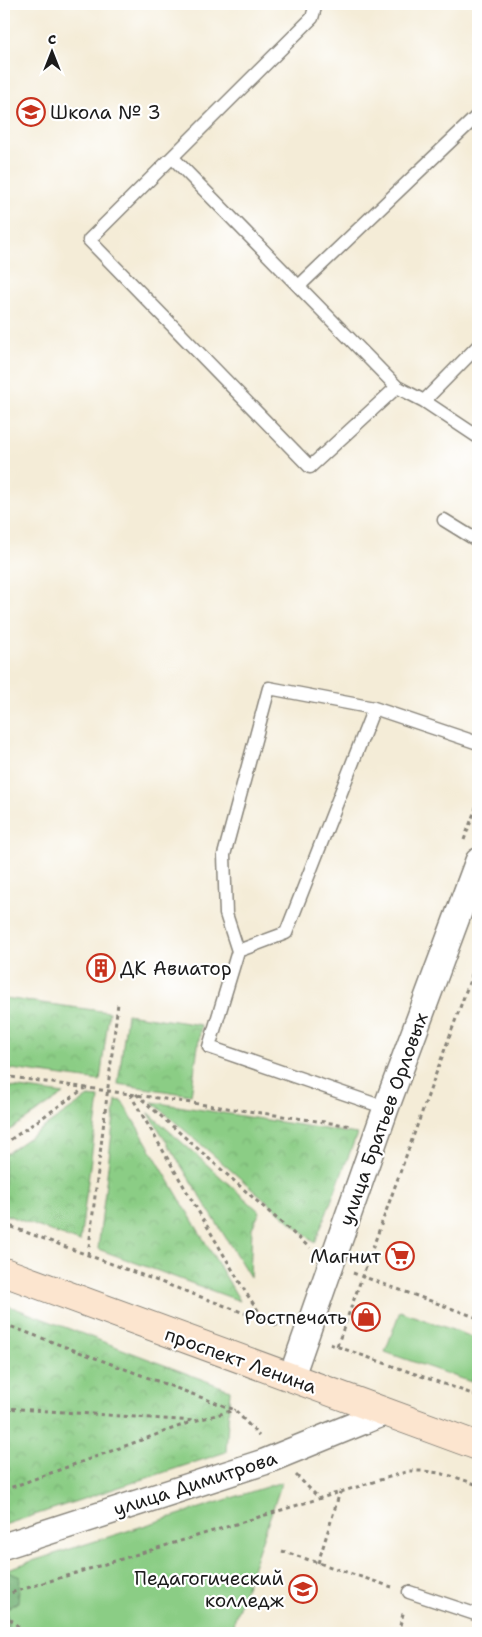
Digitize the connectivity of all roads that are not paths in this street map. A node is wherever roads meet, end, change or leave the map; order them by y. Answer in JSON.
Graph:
{"nodes":[{"id":1,"x":316,"y":4,"type":"edge"},
{"id":2,"x":478,"y":115,"type":"edge"},
{"id":3,"x":173,"y":158,"type":"junction"},
{"id":4,"x":299,"y":286,"type":"junction"},
{"id":5,"x":478,"y":346,"type":"edge"},
{"id":6,"x":397,"y":387,"type":"junction"},
{"id":7,"x":424,"y":401,"type":"junction"},
{"id":8,"x":478,"y":437,"type":"edge"},
{"id":9,"x":444,"y":520,"type":"dead end"},
{"id":10,"x":478,"y":541,"type":"edge"},
{"id":11,"x":374,"y":708,"type":"junction"},
{"id":12,"x":478,"y":743,"type":"edge"},
{"id":13,"x":478,"y":861,"type":"edge"},
{"id":14,"x":238,"y":951,"type":"junction"},
{"id":15,"x":382,"y":1119,"type":"junction"},
{"id":16,"x":4,"y":1272,"type":"edge"},
{"id":17,"x":292,"y":1378,"type":"junction"},
{"id":18,"x":384,"y":1413,"type":"junction"},
{"id":19,"x":478,"y":1446,"type":"edge"},
{"id":20,"x":4,"y":1546,"type":"edge"},
{"id":21,"x":409,"y":1592,"type":"road end"},
{"id":22,"x":478,"y":1615,"type":"edge"}],
"edges":[{"from":1,"to":3,"type":"lane"},
{"from":2,"to":4,"type":"lane"},
{"from":3,"to":4,"type":"lane"},
{"from":3,"to":6,"type":"lane"},
{"from":4,"to":6,"type":"lane"},
{"from":5,"to":7,"type":"lane"},
{"from":6,"to":7,"type":"lane"},
{"from":7,"to":8,"type":"lane"},
{"from":9,"to":10,"type":"lane"},
{"from":11,"to":12,"type":"lane"},
{"from":11,"to":14,"type":"lane"},
{"from":11,"to":14,"type":"lane"},
{"from":13,"to":15,"type":"street","name":"улица Братьев Орловых"},
{"from":14,"to":15,"type":"lane"},
{"from":15,"to":17,"type":"street","name":"улица Братьев Орловых"},
{"from":16,"to":17,"type":"main road","name":"проспект Ленина"},
{"from":17,"to":18,"type":"main road","name":"проспект Ленина"},
{"from":18,"to":19,"type":"main road","name":"проспект Ленина"},
{"from":18,"to":20,"type":"street","name":"улица Димитрова"},
{"from":21,"to":22,"type":"lane"}]}
